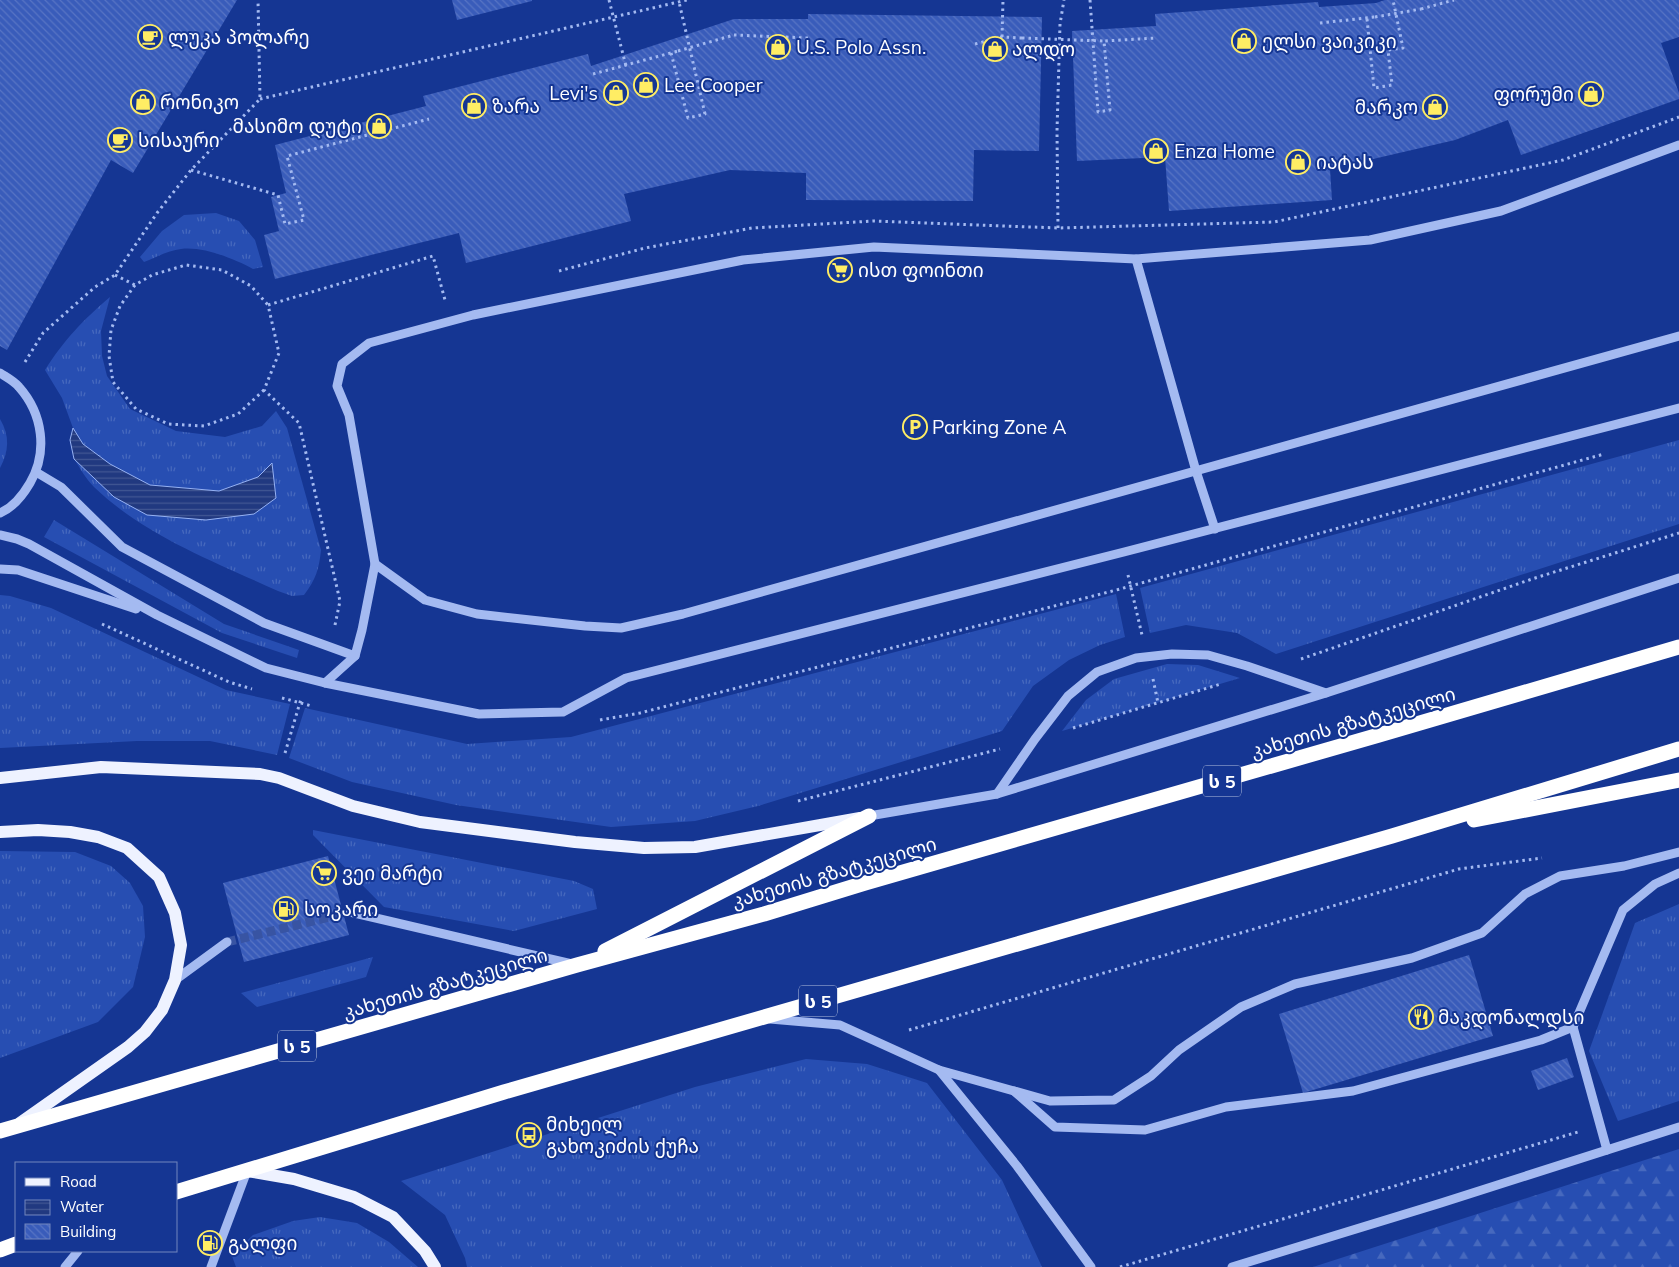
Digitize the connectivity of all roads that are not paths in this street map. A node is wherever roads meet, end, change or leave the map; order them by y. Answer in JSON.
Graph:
{"nodes":[{"id":1,"x":1679,"y":145,"type":"edge"},
{"id":2,"x":1136,"y":259,"type":"junction"},
{"id":3,"x":1679,"y":336,"type":"edge"},
{"id":4,"x":0,"y":373,"type":"edge"},
{"id":5,"x":1679,"y":408,"type":"edge"},
{"id":6,"x":1196,"y":470,"type":"junction"},
{"id":7,"x":36,"y":472,"type":"junction"},
{"id":8,"x":0,"y":513,"type":"edge"},
{"id":9,"x":1215,"y":529,"type":"junction"},
{"id":10,"x":0,"y":535,"type":"edge"},
{"id":11,"x":375,"y":564,"type":"junction"},
{"id":12,"x":0,"y":569,"type":"edge"},
{"id":13,"x":1679,"y":578,"type":"edge"},
{"id":14,"x":157,"y":615,"type":"junction"},
{"id":15,"x":1679,"y":647,"type":"edge"},
{"id":16,"x":355,"y":656,"type":"junction"},
{"id":17,"x":325,"y":683,"type":"junction"},
{"id":18,"x":1326,"y":693,"type":"junction"},
{"id":19,"x":1679,"y":749,"type":"edge"},
{"id":20,"x":0,"y":778,"type":"edge"},
{"id":21,"x":1679,"y":780,"type":"edge"},
{"id":22,"x":997,"y":794,"type":"junction"},
{"id":23,"x":869,"y":816,"type":"junction"},
{"id":24,"x":0,"y":832,"type":"edge"},
{"id":25,"x":1392,"y":836,"type":"junction"},
{"id":26,"x":1679,"y":852,"type":"edge"},
{"id":27,"x":1679,"y":873,"type":"edge"},
{"id":28,"x":350,"y":912,"type":"tunnel mouth"},
{"id":29,"x":227,"y":942,"type":"tunnel mouth"},
{"id":30,"x":577,"y":966,"type":"junction"},
{"id":31,"x":175,"y":980,"type":"junction"},
{"id":32,"x":757,"y":1018,"type":"junction"},
{"id":33,"x":1573,"y":1027,"type":"junction"},
{"id":34,"x":939,"y":1070,"type":"junction"},
{"id":35,"x":1012,"y":1089,"type":"junction"},
{"id":36,"x":17,"y":1125,"type":"junction"},
{"id":37,"x":1679,"y":1127,"type":"edge"},
{"id":38,"x":0,"y":1131,"type":"edge"},
{"id":39,"x":1607,"y":1150,"type":"junction"},
{"id":40,"x":247,"y":1171,"type":"junction"},
{"id":41,"x":178,"y":1191,"type":"edge"},
{"id":42,"x":15,"y":1244,"type":"edge"},
{"id":43,"x":0,"y":1250,"type":"edge"},
{"id":44,"x":77,"y":1252,"type":"edge"},
{"id":45,"x":65,"y":1267,"type":"edge"},
{"id":46,"x":212,"y":1267,"type":"edge"},
{"id":47,"x":435,"y":1267,"type":"edge"},
{"id":48,"x":1091,"y":1267,"type":"edge"},
{"id":49,"x":1232,"y":1267,"type":"edge"}],
"edges":[{"from":1,"to":2,"type":"street"},
{"from":2,"to":6,"type":"street"},
{"from":2,"to":11,"type":"street"},
{"from":3,"to":6,"type":"street"},
{"from":4,"to":7,"type":"street"},
{"from":5,"to":9,"type":"street"},
{"from":6,"to":9,"type":"street"},
{"from":6,"to":11,"type":"street"},
{"from":7,"to":8,"type":"street"},
{"from":7,"to":16,"type":"street"},
{"from":9,"to":17,"type":"street"},
{"from":10,"to":14,"type":"street"},
{"from":11,"to":16,"type":"street"},
{"from":12,"to":14,"type":"street"},
{"from":13,"to":18,"type":"street"},
{"from":14,"to":17,"type":"street"},
{"from":15,"to":30,"type":"highway","name":"კახეთის გზატკეცილი","number":"ს 5"},
{"from":16,"to":17,"type":"street"},
{"from":18,"to":22,"type":"street"},
{"from":18,"to":22,"type":"street"},
{"from":19,"to":25,"type":"highway","number":"ს 5"},
{"from":20,"to":23,"type":"main road"},
{"from":21,"to":25,"type":"highway"},
{"from":22,"to":23,"type":"street"},
{"from":23,"to":30,"type":"highway"},
{"from":24,"to":31,"type":"main road"},
{"from":25,"to":32,"type":"highway","number":"ს 5"},
{"from":26,"to":35,"type":"street"},
{"from":27,"to":33,"type":"street"},
{"from":28,"to":30,"type":"street"},
{"from":29,"to":31,"type":"street"},
{"from":30,"to":36,"type":"highway","name":"კახეთის გზატკეცილი","number":"ს 5"},
{"from":31,"to":36,"type":"main road"},
{"from":32,"to":34,"type":"street"},
{"from":32,"to":40,"type":"highway","number":"ს 5"},
{"from":33,"to":35,"type":"street"},
{"from":33,"to":39,"type":"street"},
{"from":34,"to":35,"type":"street"},
{"from":34,"to":48,"type":"street"},
{"from":36,"to":38,"type":"highway","name":"კახეთის გზატკეცილი","number":"ს 5"},
{"from":37,"to":39,"type":"street"},
{"from":39,"to":49,"type":"street"},
{"from":40,"to":41,"type":"highway","number":"ს 5"},
{"from":40,"to":46,"type":"street"},
{"from":40,"to":47,"type":"main road"},
{"from":42,"to":43,"type":"highway"},
{"from":44,"to":45,"type":"street"}]}
